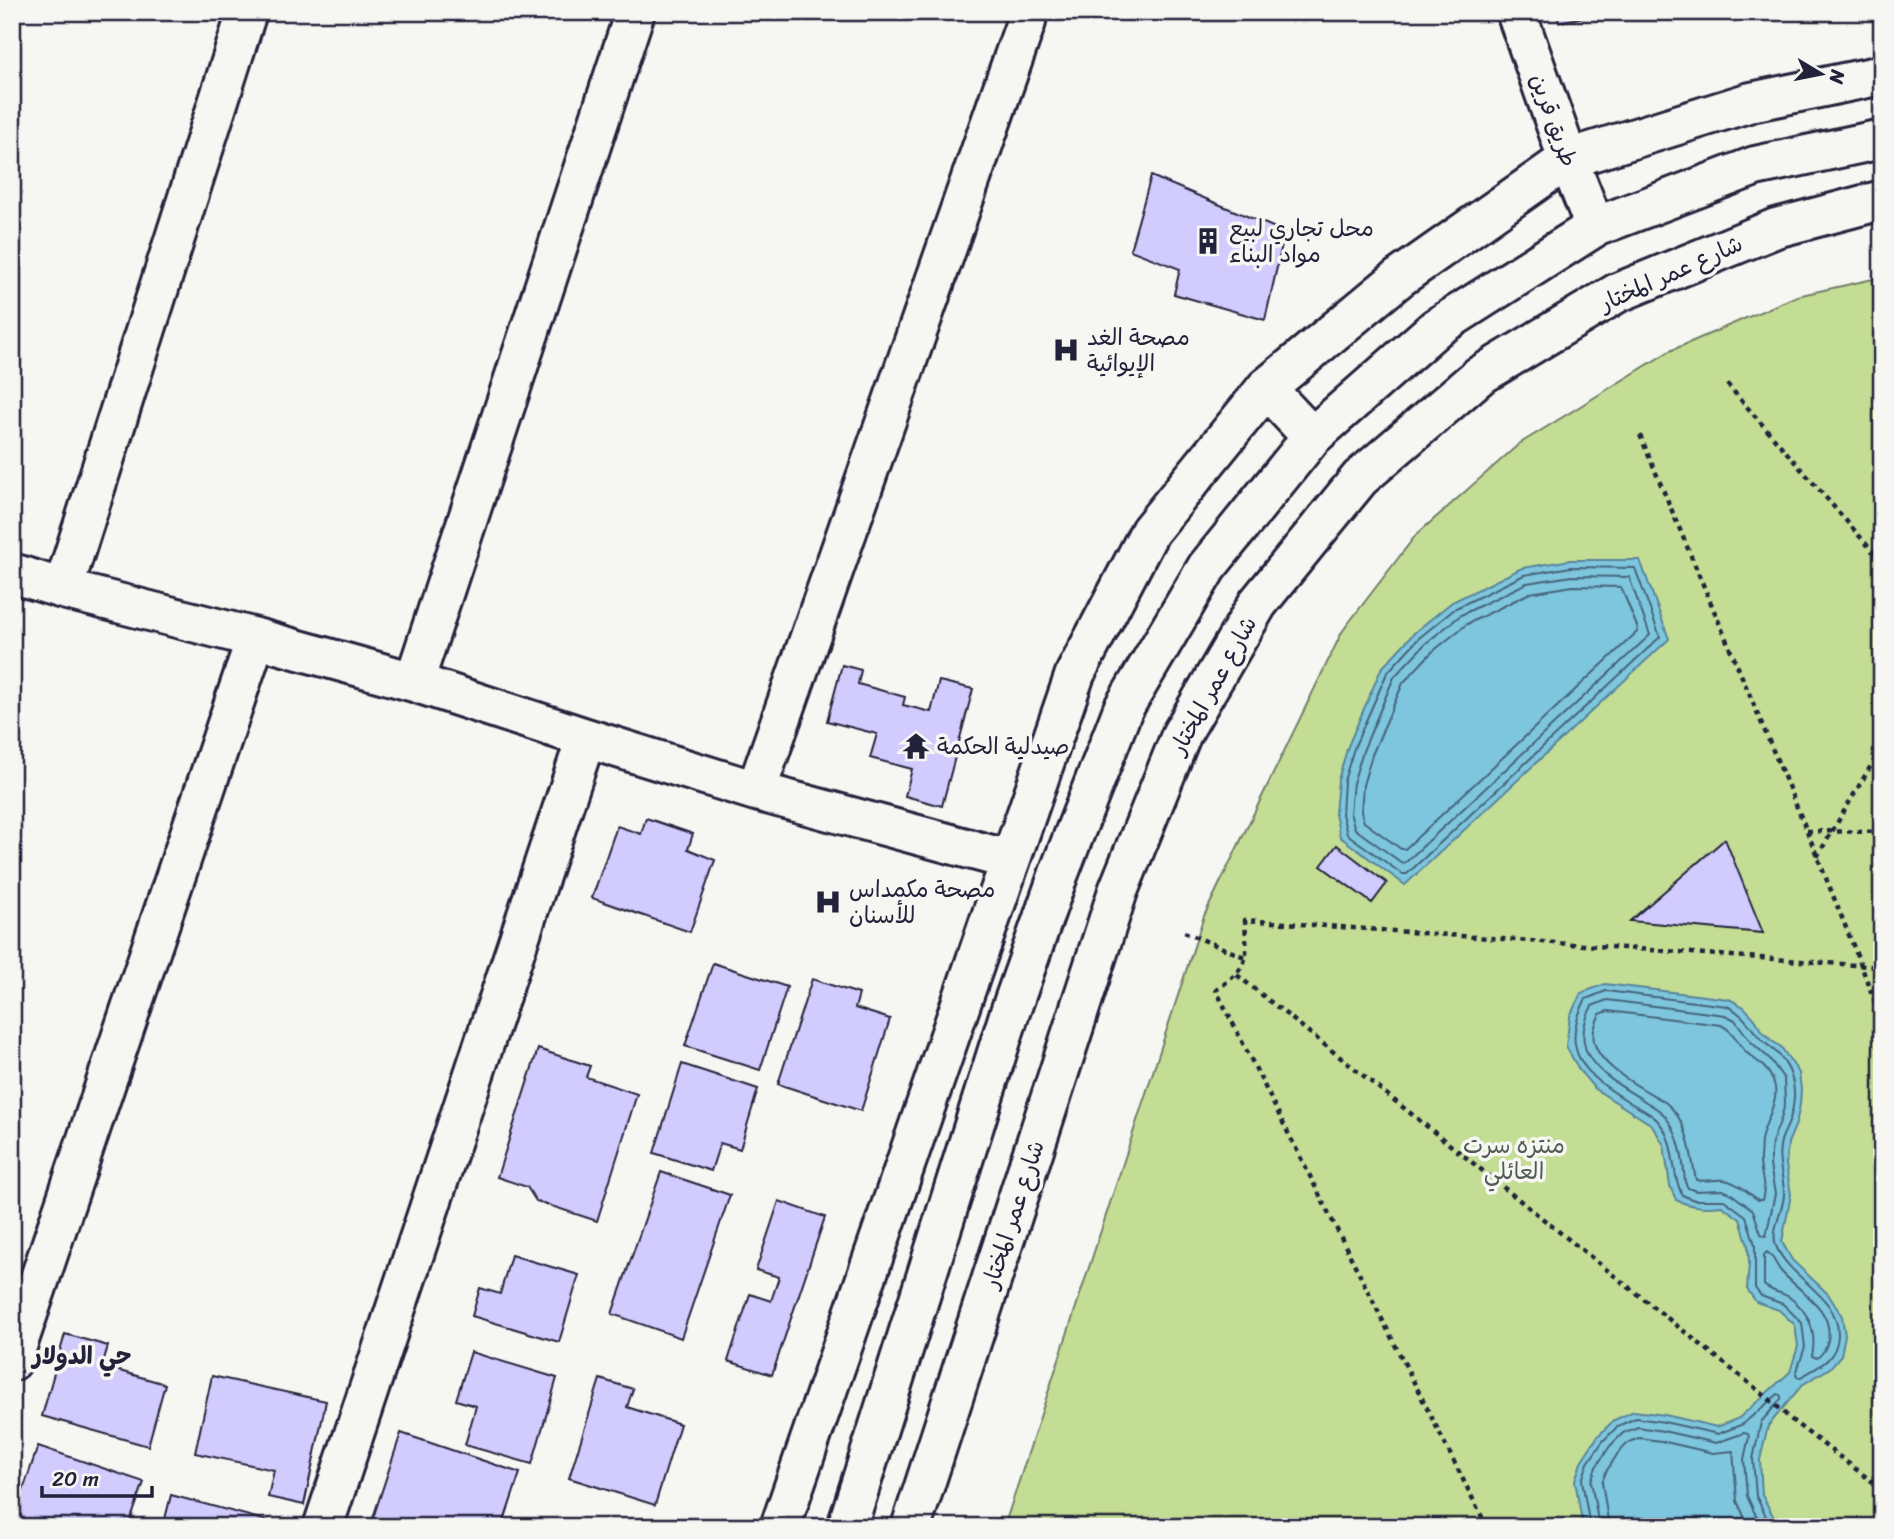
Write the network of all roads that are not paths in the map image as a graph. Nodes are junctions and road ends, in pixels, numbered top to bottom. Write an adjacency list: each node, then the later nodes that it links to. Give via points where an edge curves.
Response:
1 (247, 12): 13 (street)
2 (635, 12): 15 (street)
3 (1023, 12): 17 (street, via 1026,22)
4 (1516, 12): 7 (street, طريق قرين)
5 (1882, 75): 7 (street, via 1751,102)
6 (1882, 139): 9 (street, via 1755,166)
7 (1568, 159): 9 (street, طريق قرين); 10 (street, via 1399,278)
8 (1882, 200): 23 (street, شارع عمر المختار, via 1776,228 1618,293 1479,376 1360,478 1258,603 1182,733 1118,891)
9 (1595, 227): 11 (street, via 1436,328)
10 (1266, 388): 11 (street); 18 (street, via 1150,531 1075,674)
11 (1312, 437): 22 (street, via 1207,567 1123,709 1009,1016)
12 (12, 573): 13 (street)
13 (63, 589): 14 (street)
14 (256, 638): 15 (street); 19 (street)
15 (414, 682): 16 (street)
16 (586, 738): 17 (street); 20 (street)
17 (756, 791): 18 (street)
18 (1010, 860): 21 (street)
19 (12, 1361)
20 (323, 1527)
21 (780, 1527)
22 (847, 1527)
23 (911, 1527)

